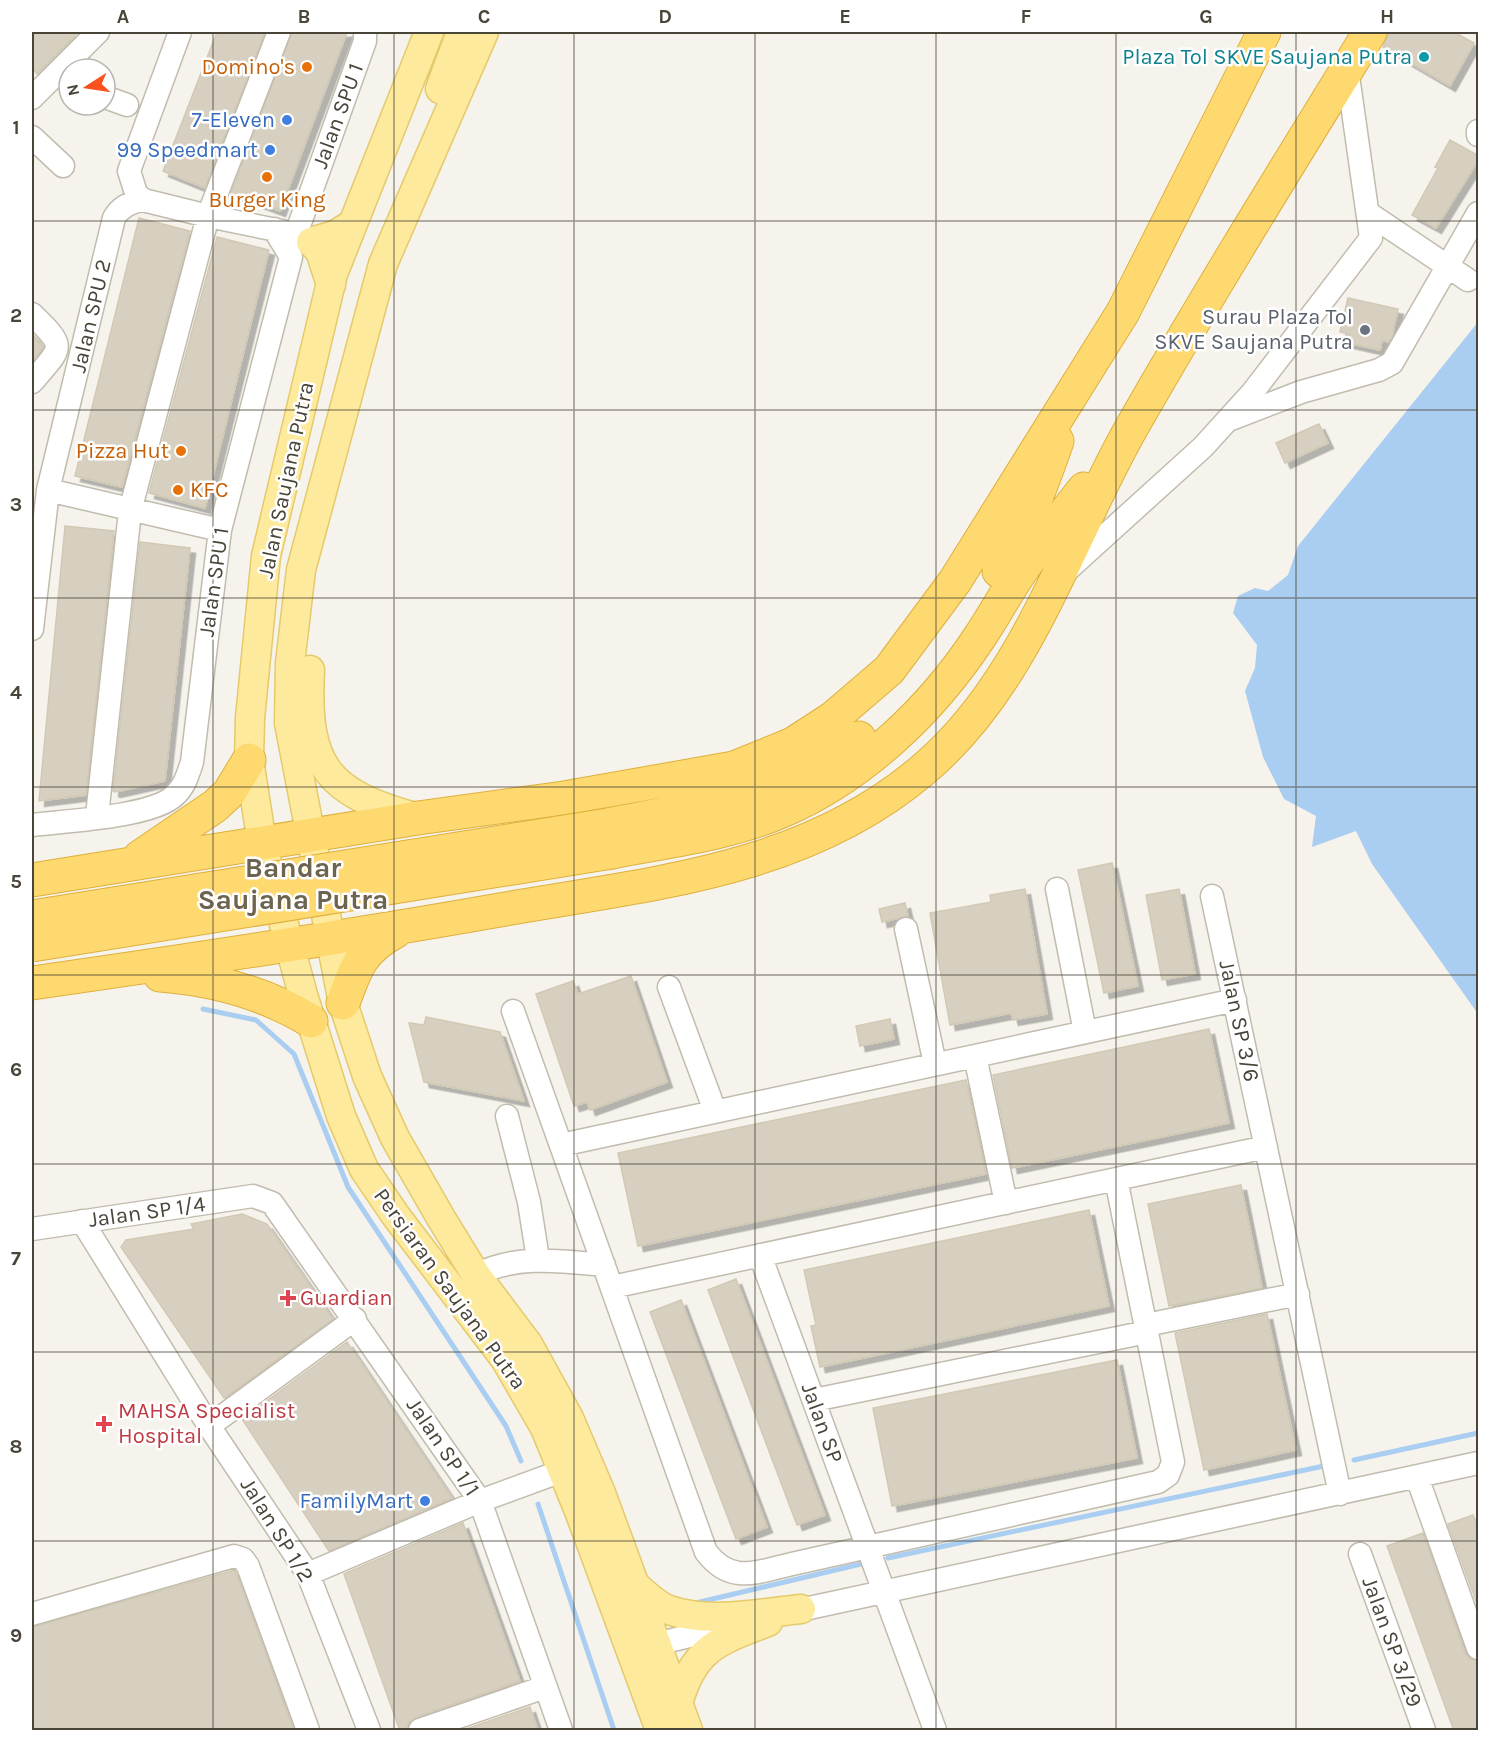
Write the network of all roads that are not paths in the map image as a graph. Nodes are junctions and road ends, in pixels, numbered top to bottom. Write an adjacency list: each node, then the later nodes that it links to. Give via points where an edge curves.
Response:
1 (98, 32): 11 (street)
2 (180, 32): 19 (street, via 129,171 136,193)
3 (279, 32): 22 (street)
4 (365, 32): 24 (street, Jalan SPU 1)
5 (409, 32): 23 (main road)
6 (429, 32): 23 (main road, Jalan Saujana Putra)
7 (460, 32): 25 (main road, via 387,221)
8 (484, 32): 25 (main road, Jalan Saujana Putra)
9 (1264, 32): 31 (highway, via 1123,312)
10 (1370, 32): 12 (highway)
11 (78, 57)
12 (1347, 69): 20 (street); 33 (highway)
13 (57, 79): 14 (street)
14 (32, 98)
15 (117, 101): 16 (street)
16 (128, 105)
17 (32, 137): 18 (street)
18 (63, 166)
19 (143, 200): 22 (street); 34 (street, Jalan SPU 2, via 133,201 114,218)
20 (1368, 213): 26 (street); 32 (street, via 1371,238)
21 (1479, 213): 26 (street)
22 (208, 216): 24 (street, via 274,229); 35 (street)
23 (354, 216): 24 (main road, via 335,235); 28 (main road, Jalan Saujana Putra)
24 (302, 243): 28 (main road, via 320,251); 37 (street, Jalan SPU 1)
25 (383, 264): 36 (main road, Jalan Saujana Putra)
26 (1447, 267): 27 (street); 32 (street, via 1392,363)
27 (1468, 280)
28 (330, 285): 40 (main road, Jalan Saujana Putra, via 266,556)
29 (32, 314): 30 (street, Jalan SPU 2, via 55,336 58,345 56,354)
30 (32, 382)
31 (1076, 388): 42 (highway, via 915,638 889,670 833,718 793,744 734,768 564,798); 45 (highway, via 1039,494 1013,549 963,627 916,690 870,731 822,763)
32 (1227, 420): 38 (street, via 1121,524)
33 (1131, 429): 38 (highway); 45 (highway, via 1027,562 978,640 923,709 879,750 833,784 783,810 715,831)
34 (48, 490): 35 (street); 39 (street, Jalan SPU 2)
35 (130, 511): 37 (street); 41 (street)
36 (312, 522): 42 (main road, via 319,550 308,704 316,746 323,765 338,785 372,804); 44 (main road, Jalan Saujana Putra, via 299,581 290,663 289,723)
37 (220, 530): 41 (street, Jalan SPU 1, via 192,762 184,783 175,796 161,805)
38 (1053, 582): 52 (highway, via 995,690 966,728 896,792 833,830 768,857 716,871)
39 (32, 629)
40 (249, 760): 46 (main road, Jalan Saujana Putra); 47 (highway, via 229,793 215,807)
41 (98, 816): 43 (street, Jalan SPU 1)
42 (418, 818): 44 (highway)
43 (32, 825)
44 (311, 836): 46 (highway); 54 (main road, Jalan Saujana Putra)
45 (610, 839): 51 (highway, bridge); 55 (highway, bridge)
46 (262, 843): 47 (highway); 56 (main road, Jalan Saujana Putra)
47 (129, 864): 48 (highway)
48 (32, 880)
49 (1056, 889): 64 (street)
50 (1212, 896): 60 (street, Jalan SP 3/6)
51 (32, 917)
52 (402, 927): 54 (highway); 61 (highway, via 362,956)
53 (906, 929): 66 (street)
54 (331, 938): 56 (highway); 61 (main road, Persiaran Saujana Putra)
55 (32, 945)
56 (289, 945): 57 (highway); 63 (main road, Persiaran Saujana Putra)
57 (114, 971): 58 (highway); 63 (highway, via 189,977 256,993)
58 (32, 983)
59 (669, 987): 67 (street)
60 (1235, 1000): 64 (street); 70 (street, Jalan SP 3/6)
61 (343, 1002): 79 (main road, Persiaran Saujana Putra, via 367,1076 395,1137)
62 (513, 1011): 69 (street)
63 (311, 1021): 87 (main road, Persiaran Saujana Putra, via 341,1116 364,1169 505,1359 545,1428)
64 (1085, 1032): 65 (street)
65 (975, 1056): 66 (street); 73 (street)
66 (935, 1064): 67 (street)
67 (715, 1112): 69 (street)
68 (507, 1116): 77 (street, via 529,1202)
69 (561, 1145): 78 (street)
70 (1266, 1147): 71 (street); 81 (street, Jalan SP 3/6)
71 (1116, 1179): 73 (street); 83 (street)
72 (263, 1198): 74 (street, Jalan SP 1/4, via 253,1196); 82 (street, Jalan SP 1/1, via 272,1203)
73 (1006, 1203): 76 (street)
74 (82, 1221): 75 (street, Jalan SP 1/4); 85 (street, Jalan SP 1/2)
75 (32, 1229)
76 (760, 1255): 80 (street); 84 (street, Jalan SP)
77 (538, 1259): 78 (street); 79 (street, via 489,1268)
78 (604, 1265): 80 (street)
79 (476, 1275): 87 (main road, Persiaran Saujana Putra, via 548,1376)
80 (612, 1287): 91 (street, via 706,1552 713,1560 722,1569 750,1573)
81 (1298, 1294): 83 (street); 89 (street, Jalan SP 3/6)
82 (356, 1319): 85 (street); 90 (street, Jalan SP 1/1)
83 (1147, 1329): 84 (street); 91 (street, via 1173,1462 1158,1482)
84 (814, 1400): 91 (street, Jalan SP)
85 (209, 1426): 93 (street, Jalan SP 1/2)
86 (1479, 1463): 88 (street)
87 (575, 1466): 90 (street); 94 (main road, Persiaran Saujana Putra); 106 (main road, Persiaran Saujana Putra)
88 (1417, 1477): 89 (street); 99 (street)
89 (1340, 1494): 95 (street)
90 (480, 1501): 93 (street); 100 (street, Jalan SP 1/1)
91 (868, 1547): 95 (street, Jalan SP)
92 (1360, 1554): 109 (street, Jalan SP 3/29)
93 (308, 1574): 103 (street, Jalan SP 1/2)
94 (634, 1585): 96 (main road, via 654,1601 682,1613 724,1616); 98 (main road, Persiaran Saujana Putra)
95 (884, 1591): 96 (street); 108 (street, Jalan SP)
96 (801, 1609): 98 (street); 101 (main road, via 713,1644 700,1654)
97 (32, 1614): 102 (street, via 234,1556 243,1559)
98 (656, 1644): 101 (main road, Persiaran Saujana Putra)
99 (1479, 1648)
100 (545, 1687): 104 (street); 105 (street, Jalan SP 1/1)
101 (678, 1704): 107 (main road, Persiaran Saujana Putra)
102 (308, 1731)
103 (369, 1731)
104 (420, 1731)
105 (561, 1731)
106 (660, 1731)
107 (688, 1731)
108 (935, 1731)
109 (1424, 1731)

